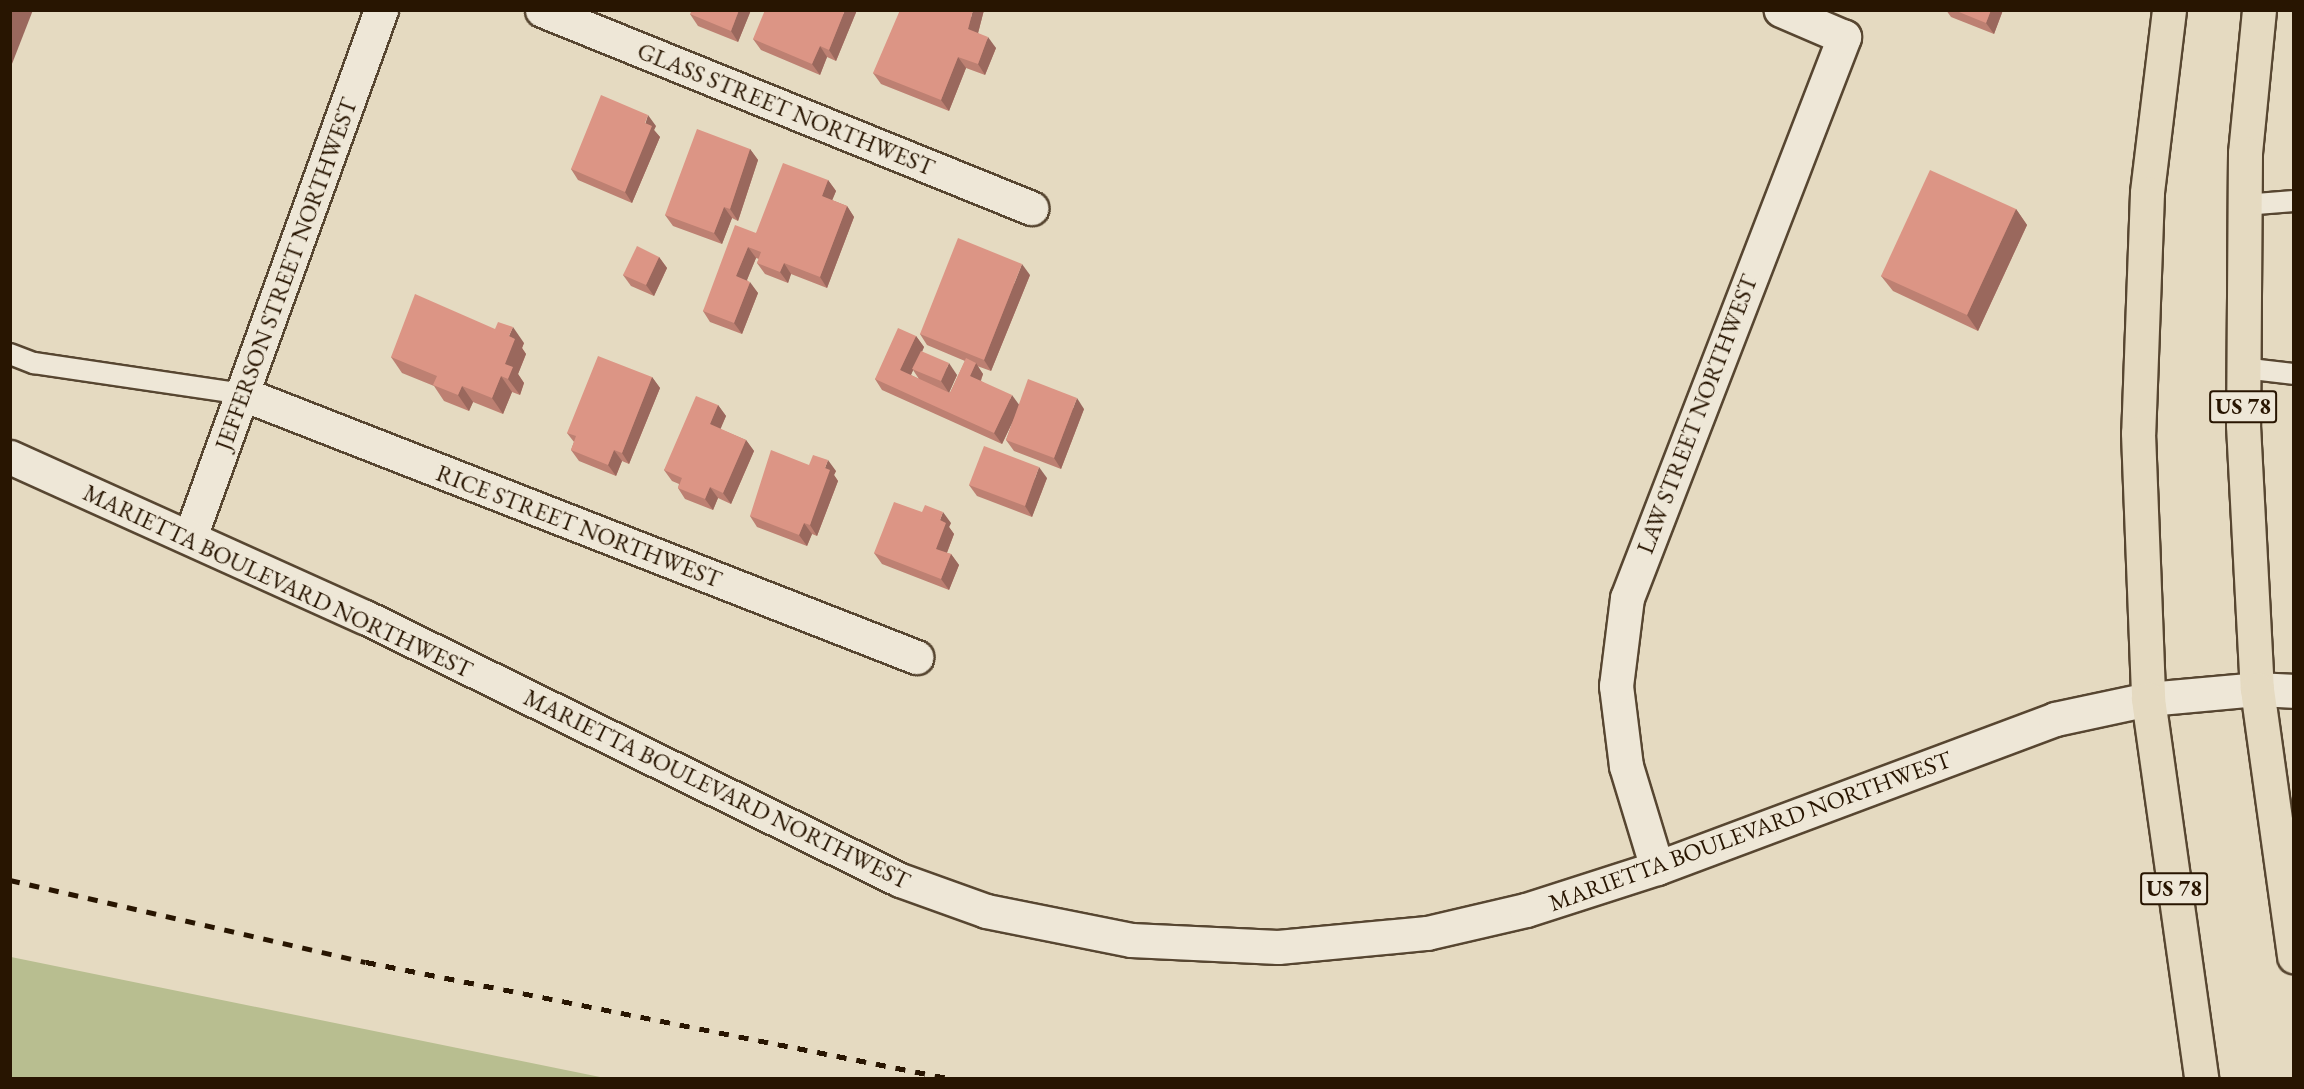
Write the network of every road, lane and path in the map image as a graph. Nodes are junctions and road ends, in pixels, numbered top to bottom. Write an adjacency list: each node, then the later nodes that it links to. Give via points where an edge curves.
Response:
1 (381, 10): 12 (street, JEFFERSON STREET NORTHWEST)
2 (542, 10): 8 (street, GLASS STREET NORTHWEST)
3 (1781, 10): 19 (street, LAW STREET NORTHWEST, via 1844,37 1627,598 1616,686 1626,766)
4 (2169, 10): 18 (main road, US 78, via 2147,193 2140,336)
5 (2259, 10): 7 (main road, US 78)
6 (2294, 201): 7 (lane)
7 (2244, 206): 10 (main road, US 78)
8 (1031, 208)
9 (10, 354): 12 (lane, via 34,363)
10 (2243, 368): 11 (lane); 16 (main road, US 78)
11 (2294, 374)
12 (243, 394): 14 (street, JEFFERSON STREET NORTHWEST); 15 (street, RICE STREET NORTHWEST)
13 (10, 457): 14 (street, MARIETTA BOULEVARD NORTHWEST)
14 (190, 537): 19 (street, MARIETTA BOULEVARD NORTHWEST, via 825,846 986,910 1063,929 1200,946 1360,943 1427,933 1526,910)
15 (916, 657)
16 (2257, 689): 17 (street, MARIETTA BOULEVARD NORTHWEST); 18 (street, MARIETTA BOULEVARD NORTHWEST); 20 (main road, US 78)
17 (2294, 691)
18 (2148, 699): 19 (street, MARIETTA BOULEVARD NORTHWEST, via 2055,719); 21 (main road, US 78)
19 (1657, 868)
20 (2294, 956)
21 (2201, 1078)

